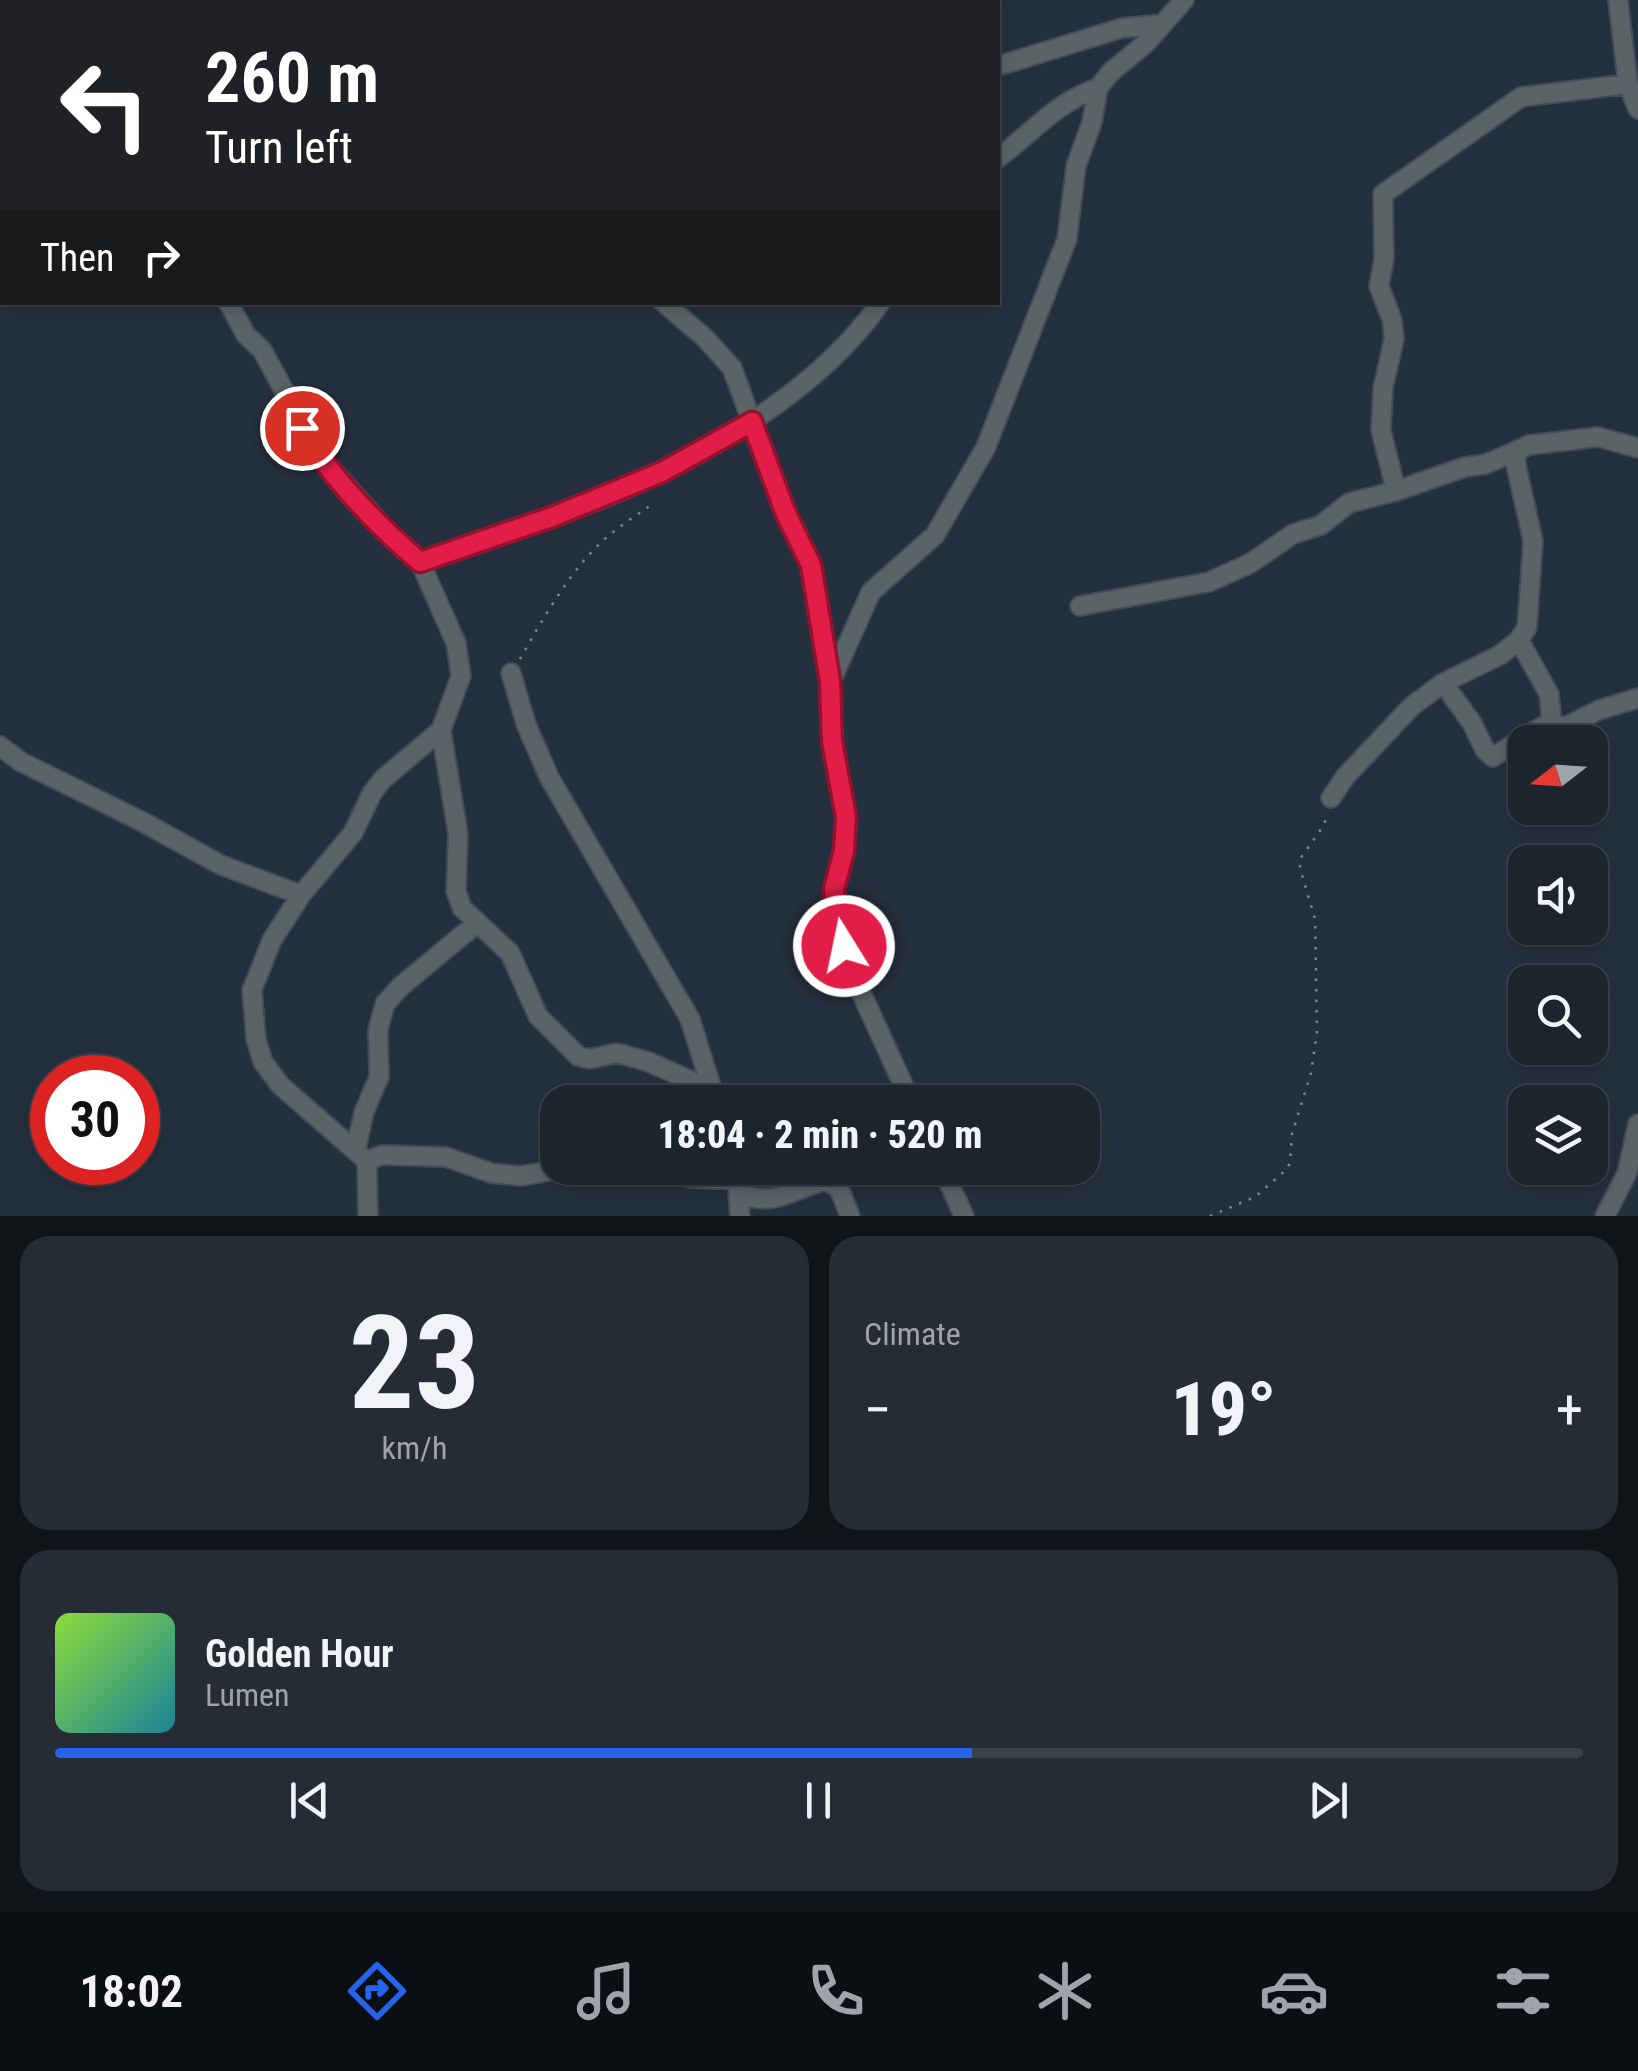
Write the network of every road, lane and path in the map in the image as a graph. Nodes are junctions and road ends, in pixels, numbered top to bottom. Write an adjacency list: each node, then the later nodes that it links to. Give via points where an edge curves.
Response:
1 (1184, 0): 3 (street)
2 (1618, 0): 5 (street)
3 (1163, 24): 4 (street, via 1122,28); 6 (street)
4 (1000, 65)
5 (1628, 84): 7 (street); 15 (street, via 1521,97 1383,194 1379,286 1394,340 1381,430)
6 (1098, 88): 8 (street, via 1050,112); 21 (street, via 1076,166 1067,239 986,447 935,535 872,592)
7 (1638, 109)
8 (1000, 156)
9 (230, 305): 17 (street, via 319,455)
10 (667, 305): 12 (street, via 732,368)
11 (879, 305): 12 (street, via 847,346)
12 (752, 422): 17 (street, via 662,472); 21 (street, via 811,565)
13 (1638, 448): 14 (street, via 1598,437)
14 (1516, 452): 15 (street); 19 (street, via 1533,541 1529,617)
15 (1396, 491): 18 (street, via 1350,503 1232,573 1160,594)
16 (651, 504): 20 (path, via 590,555)
17 (420, 562): 25 (street, via 456,643 461,676)
18 (1080, 606)
19 (1519, 640): 22 (street); 24 (street, via 1549,694)
20 (512, 673): 31 (street, via 549,777 690,1019)
21 (830, 681): 32 (street, via 832,741 846,817 834,889 837,923 850,970)
22 (1443, 684): 24 (street, via 1493,757); 27 (street, via 1412,706)
23 (1638, 698): 24 (street, via 1567,726)
24 (1552, 724)
25 (442, 730): 28 (street, via 383,779 352,833); 29 (street, via 458,834 456,891)
26 (0, 746): 28 (street, via 220,865)
27 (1331, 798): 45 (path, via 1324,825 1300,859 1316,919 1318,1032 1290,1163 1255,1196)
28 (301, 895): 34 (street, via 272,940 252,990 256,1038 280,1085)
29 (477, 923): 30 (street, via 510,953 538,1016 578,1056 617,1053); 34 (street, via 385,1004 379,1077 364,1112)
30 (692, 1085)
31 (710, 1085)
32 (902, 1085)
33 (1638, 1124): 46 (street, via 1627,1173)
34 (362, 1155): 35 (street, via 446,1157 491,1173); 41 (street)
35 (540, 1173)
36 (738, 1185): 42 (street)
37 (744, 1185): 38 (street, via 760,1200)
38 (815, 1185)
39 (833, 1185): 43 (street)
40 (950, 1185): 44 (street)
41 (368, 1216)
42 (740, 1216)
43 (850, 1216)
44 (964, 1216)
45 (1210, 1216)
46 (1605, 1216)

